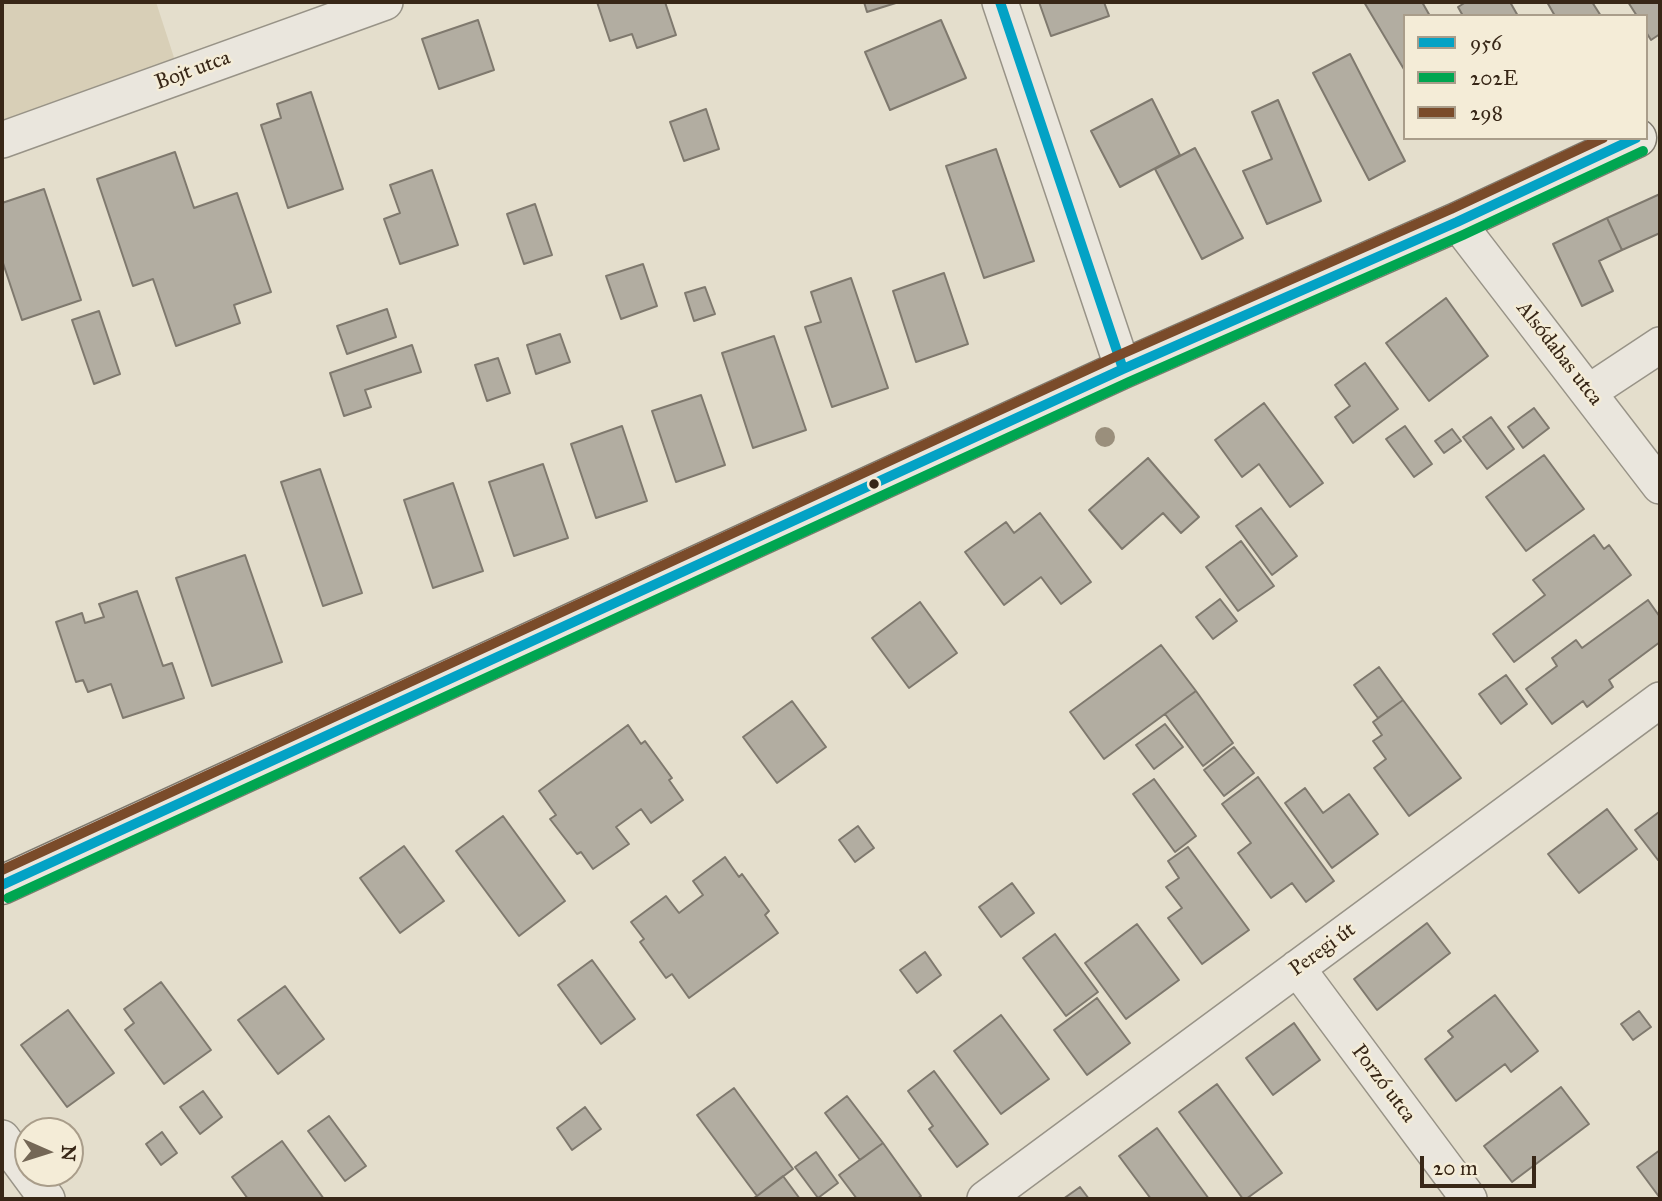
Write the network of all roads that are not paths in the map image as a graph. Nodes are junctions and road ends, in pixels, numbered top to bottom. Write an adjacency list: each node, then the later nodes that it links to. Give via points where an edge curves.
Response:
1 (385, 2): 3 (street, Bojt utca)
2 (1000, 2): 7 (street)
3 (2, 140)
4 (1633, 140): 5 (main road)
5 (1457, 222): 7 (main road); 8 (street, Alsódabas utca)
6 (1660, 345): 8 (street)
7 (1123, 369): 11 (main road)
8 (1589, 392): 9 (street, Alsódabas utca)
9 (1660, 486)
10 (1660, 700): 12 (street, Peregi út)
11 (2, 885)
12 (1297, 968): 15 (street, Peregi út); 16 (street, Porzó utca)
13 (2, 1138): 14 (street)
14 (47, 1199)
15 (985, 1199)
16 (1469, 1199)

